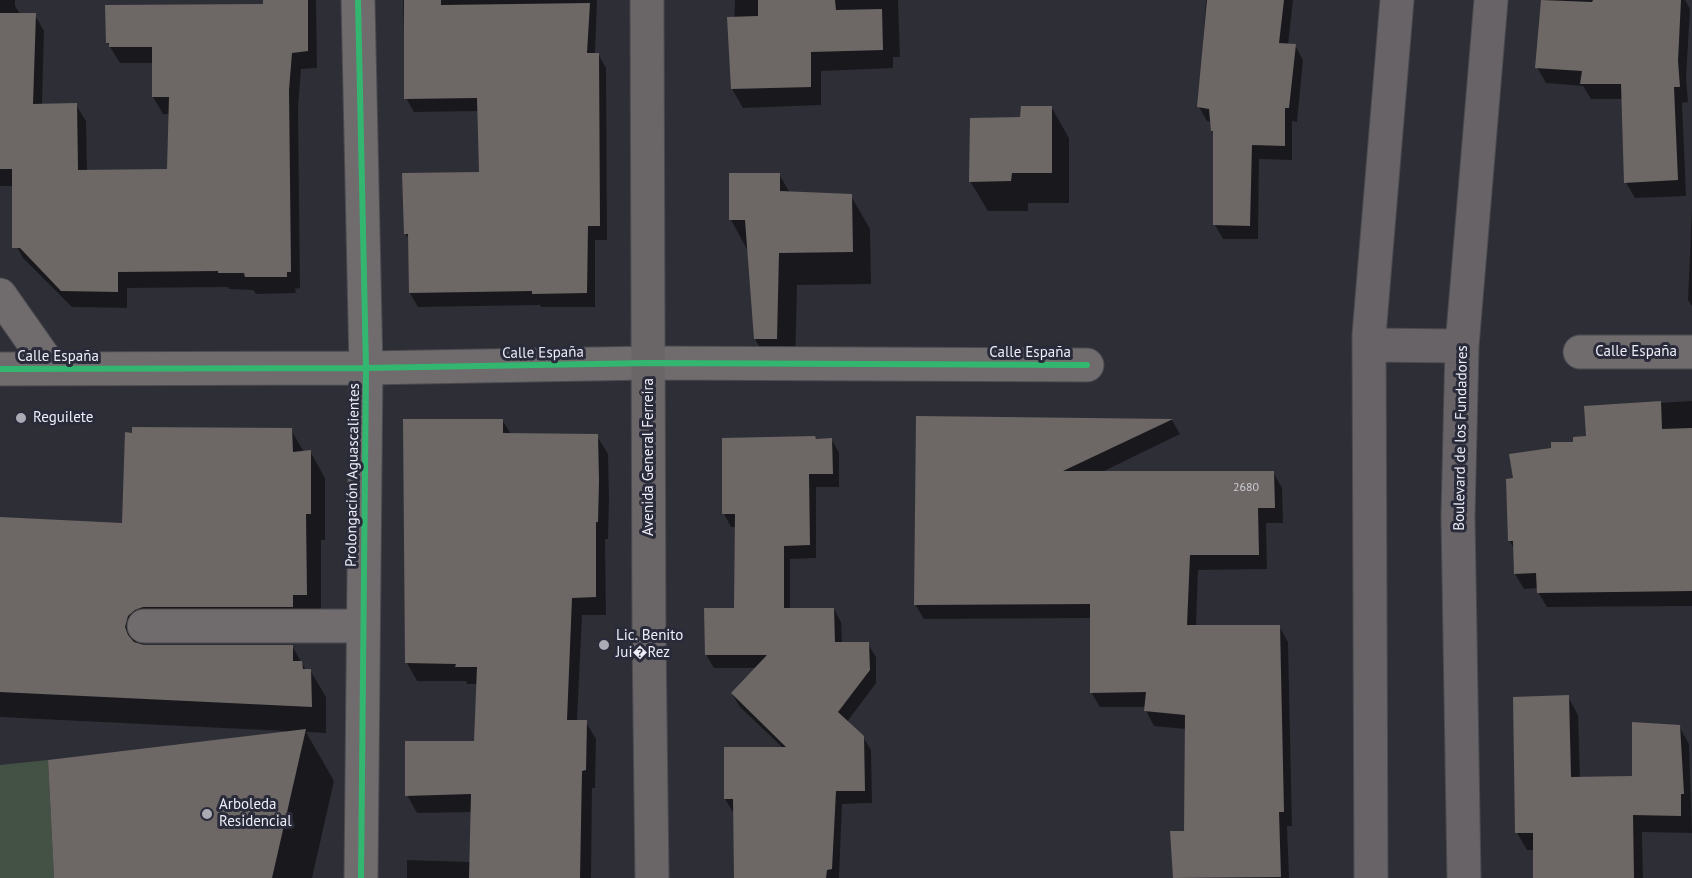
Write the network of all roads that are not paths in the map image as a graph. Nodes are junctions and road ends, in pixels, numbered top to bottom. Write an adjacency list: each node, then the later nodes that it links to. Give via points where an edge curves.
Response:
1 (358, 0): 12 (street, Prolongación Aguascalientes)
2 (648, 0): 10 (street, Avenida General Ferreira)
3 (1397, 0): 6 (main road)
4 (1491, 0): 7 (main road, Boulevard de los Fundadores)
5 (0, 295): 14 (street)
6 (1369, 345): 7 (main road); 19 (main road)
7 (1462, 346): 20 (main road, Boulevard de los Fundadores, via 1458,516)
8 (1580, 352): 9 (street, Calle España)
9 (1692, 352)
10 (649, 363): 11 (street, Calle España); 12 (street, Calle España); 18 (street, Avenida General Ferreira)
11 (1087, 365)
12 (366, 368): 14 (street, Calle España); 16 (street, Prolongación Aguascalientes)
13 (0, 369): 14 (street, Calle España)
14 (52, 369)
15 (144, 626): 16 (street)
16 (363, 626): 17 (street, Prolongación Aguascalientes)
17 (361, 878)
18 (652, 878)
19 (1371, 878)
20 (1464, 878)

